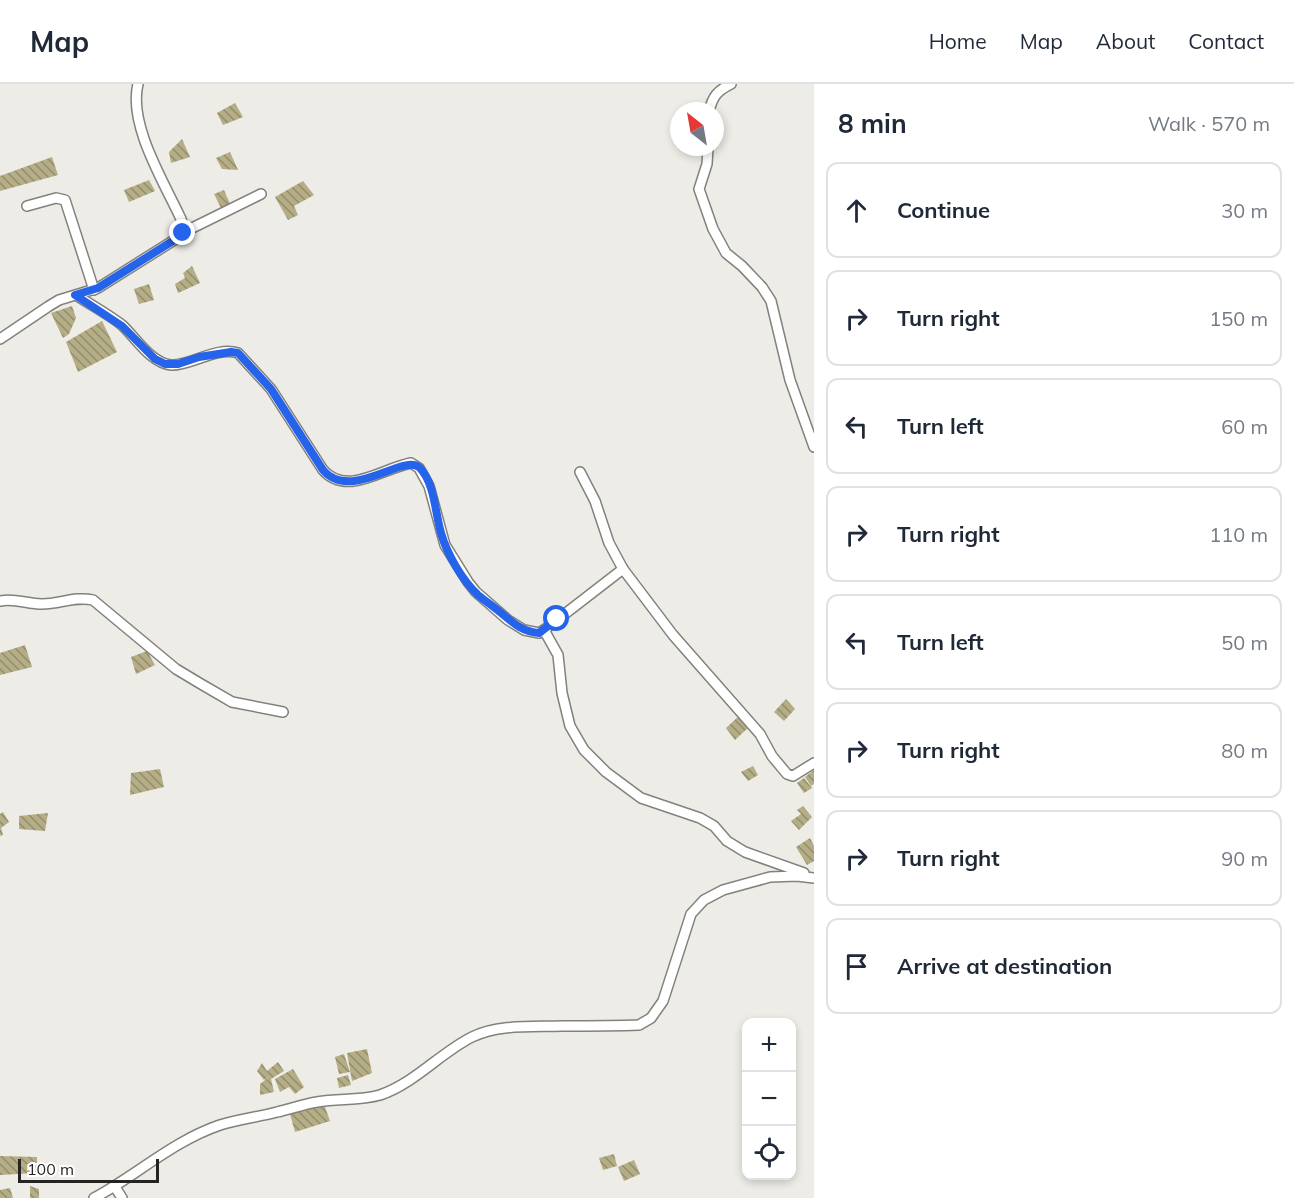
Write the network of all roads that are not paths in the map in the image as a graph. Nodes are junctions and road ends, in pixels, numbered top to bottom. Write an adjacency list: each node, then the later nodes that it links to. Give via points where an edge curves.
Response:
1 (138, 84): 7 (street, via 143,138 181,219)
2 (731, 84): 3 (street, via 719,90)
3 (711, 102)
4 (707, 156): 11 (street, via 699,189 713,229 726,253 762,287 771,301 790,380)
5 (261, 194): 7 (street)
6 (27, 206): 8 (street, via 56,198 65,200)
7 (183, 233): 8 (street)
8 (93, 290): 9 (street)
9 (75, 295): 10 (street, via 49,306); 15 (street, via 122,326 165,364 238,353 271,389 323,470 333,479 344,482 380,475 411,463 419,468 429,486 445,545 476,592 524,630)
10 (0, 339)
11 (814, 447)
12 (580, 472): 13 (street)
13 (623, 569): 15 (street); 17 (street, via 673,635 760,734 787,774 793,776)
14 (0, 601): 16 (street, via 39,604 93,600 176,669 201,684 232,702)
15 (544, 630): 18 (street, via 558,655 570,726 584,750 606,772 641,798 714,826 727,841 745,852)
16 (283, 712)
17 (814, 763)
18 (814, 878): 19 (street, via 770,877 723,890 704,900 691,914 663,1000 651,1018 639,1025 522,1027 475,1035 383,1094 316,1102 203,1131 158,1156)
19 (115, 1187): 20 (street); 21 (street)
20 (94, 1198)
21 (122, 1198)

